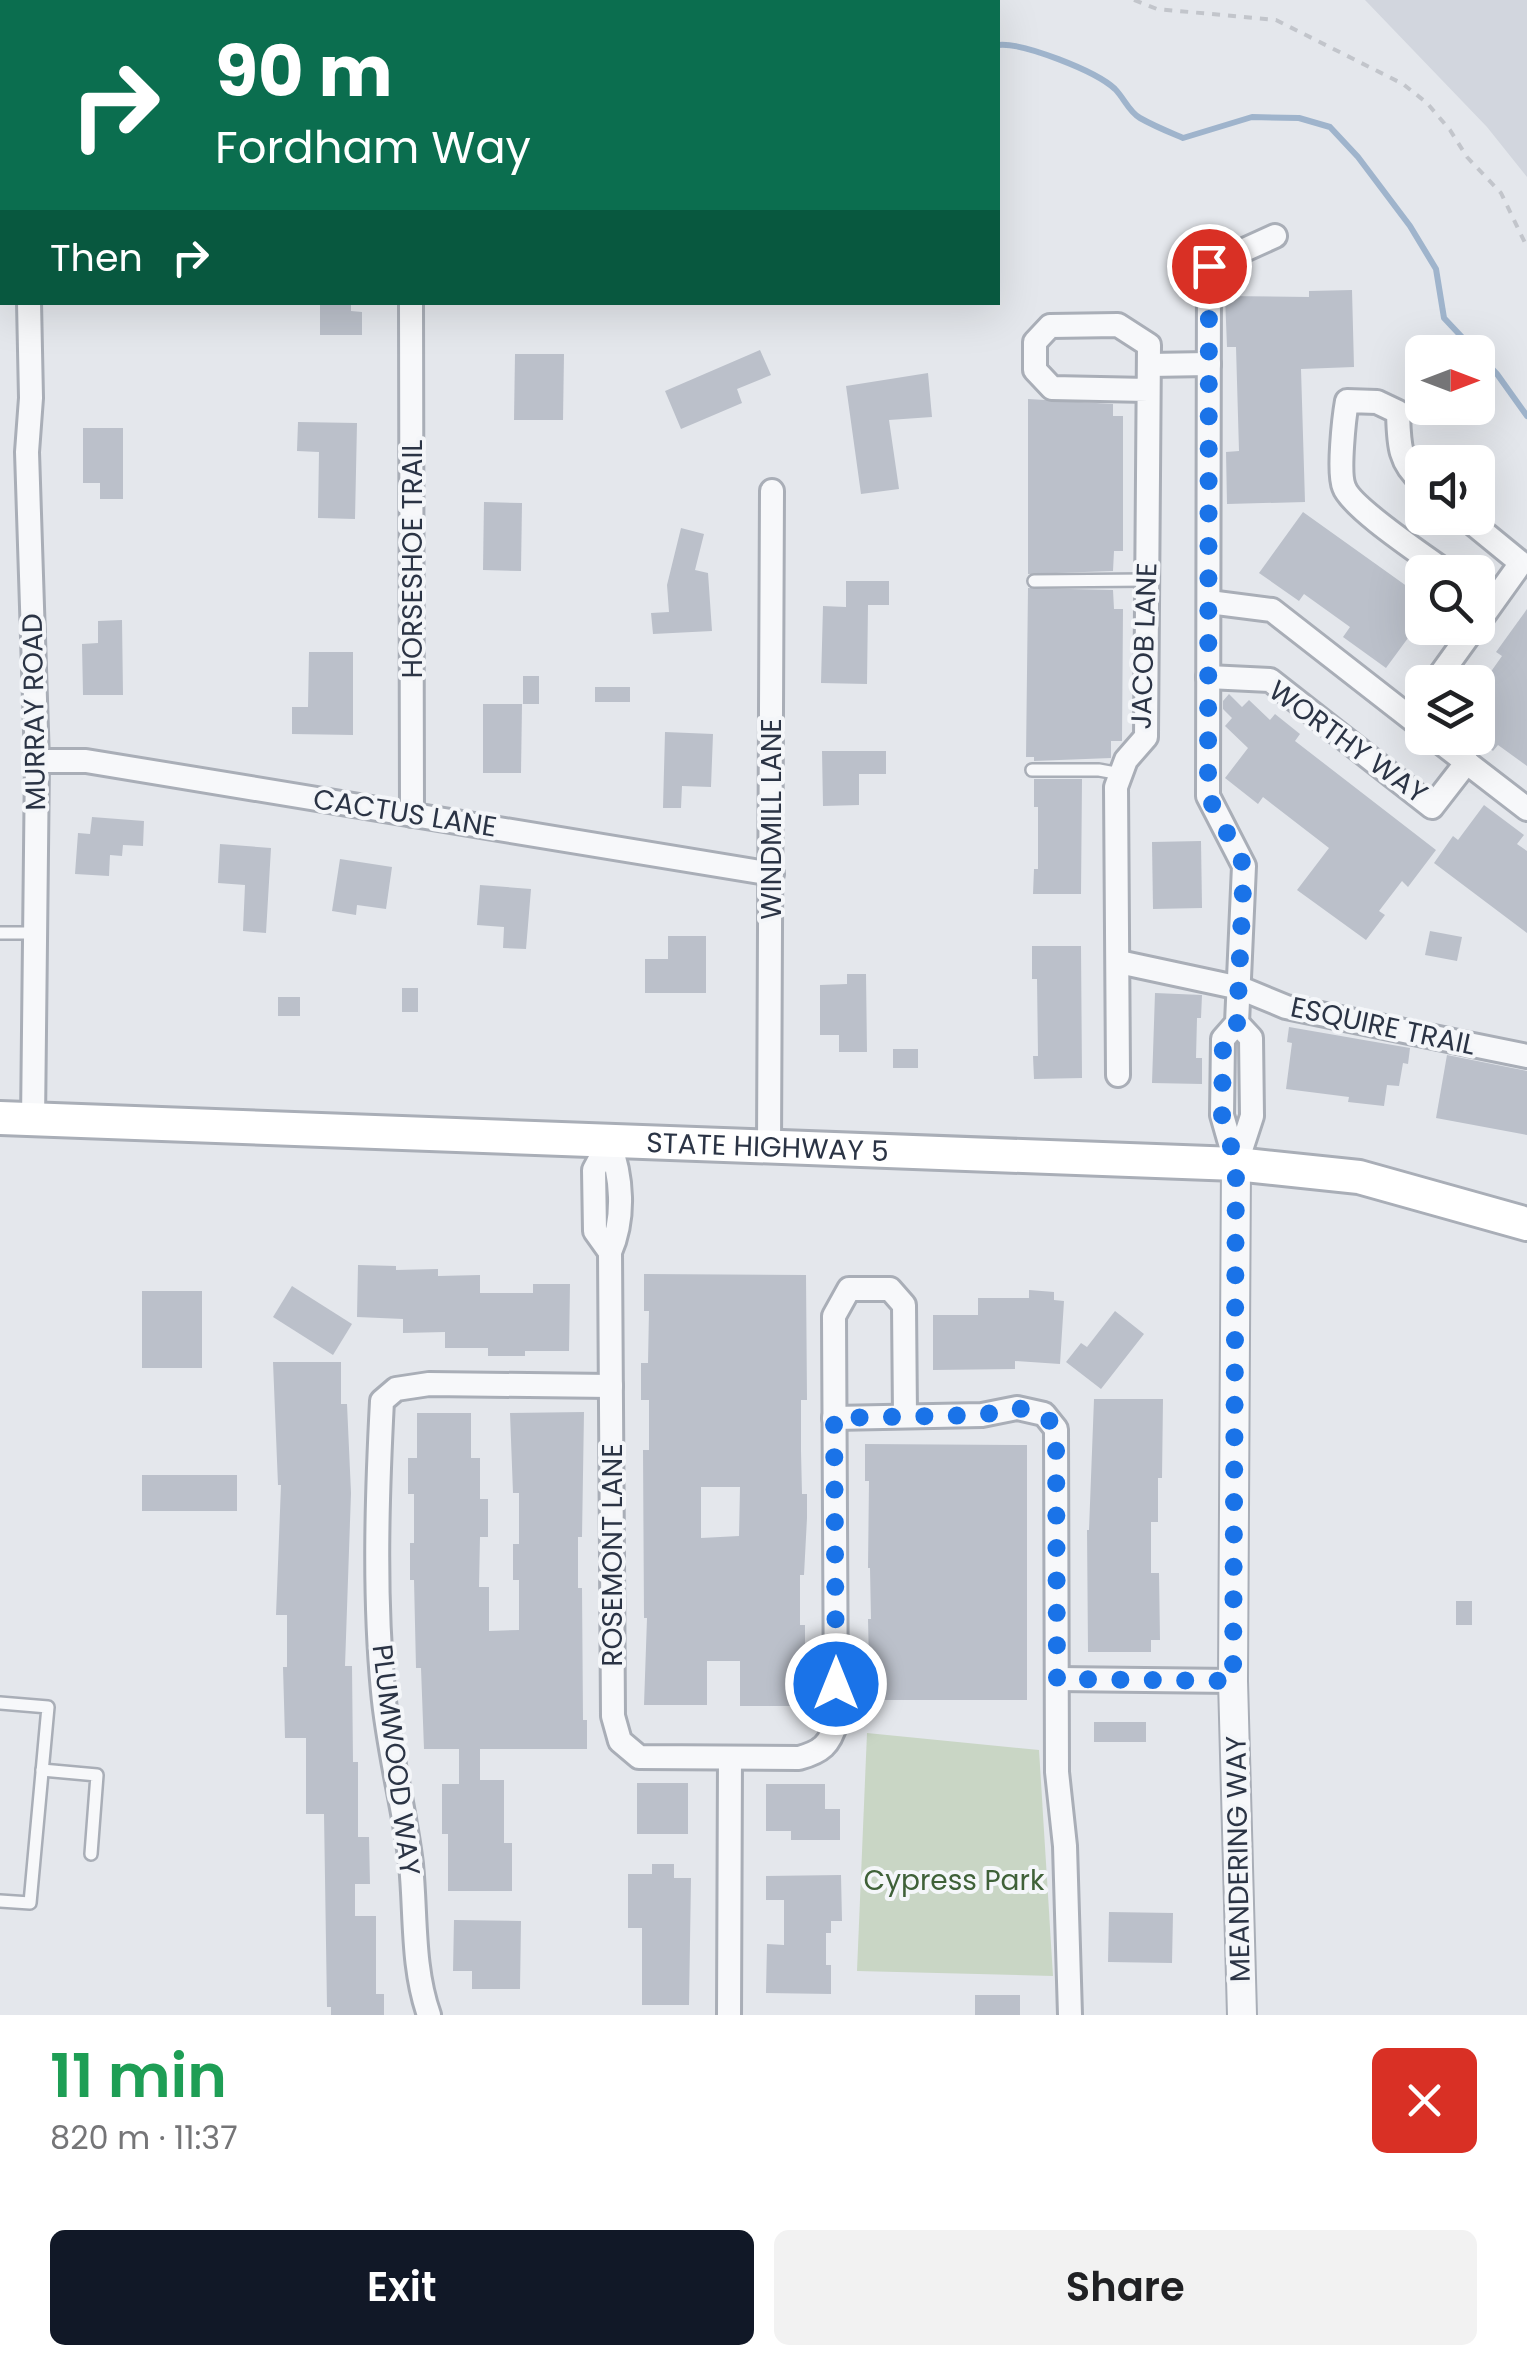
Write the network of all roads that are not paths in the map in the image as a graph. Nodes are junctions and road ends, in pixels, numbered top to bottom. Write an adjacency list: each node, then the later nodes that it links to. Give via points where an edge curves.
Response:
1 (1275, 236): 4 (street, via 1209,266)
2 (29, 305): 18 (street, MURRAY ROAD)
3 (411, 305): 23 (street, HORSESHOE TRAIL)
4 (1209, 364): 5 (street); 14 (street)
5 (1148, 365): 6 (street, JACOB LANE); 6 (street, via 1148,346 1118,324 1050,326 1035,342 1034,370 1052,388)
6 (1148, 390): 11 (street, JACOB LANE)
7 (1405, 466): 10 (street, via 1398,412 1377,402 1347,401 1343,487 1355,504)
8 (772, 491): 24 (street, WINDMILL LANE)
9 (1487, 535): 13 (street, via 1521,563)
10 (1423, 555)
11 (1147, 580): 12 (lane); 21 (street, JACOB LANE, via 1146,736)
12 (1034, 581)
13 (1495, 595)
14 (1208, 602): 15 (street); 16 (street, WORTHY WAY, via 1272,610)
15 (1208, 677): 19 (street, WORTHY WAY, via 1270,680 1432,807); 28 (street, via 1208,796 1244,866)
16 (1405, 706)
17 (1458, 755): 19 (street, WORTHY WAY)
18 (38, 761): 23 (street, CACTUS LANE, via 86,760); 26 (street, MURRAY ROAD)
19 (1467, 762): 22 (street, WORTHY WAY)
20 (1032, 770): 21 (lane)
21 (1121, 774): 27 (street, JACOB LANE)
22 (1527, 809)
23 (412, 814): 24 (street, CACTUS LANE)
24 (772, 874): 33 (street, WINDMILL LANE)
25 (0, 933): 26 (lane)
26 (35, 934): 31 (street, MURRAY ROAD)
27 (1119, 962): 28 (street, ESQUIRE TRAIL); 30 (street, JACOB LANE)
28 (1240, 988): 29 (street, ESQUIRE TRAIL, via 1286,1007); 34 (street, via 1237,1023 1251,1038 1252,1116)
29 (1527, 1056)
30 (1118, 1075)
31 (16, 1120): 32 (main road, STATE HIGHWAY 5)
32 (609, 1142): 33 (main road, STATE HIGHWAY 5); 36 (street, ROSEMONT LANE, via 619,1168 618,1234 610,1252)
33 (769, 1147): 34 (main road, STATE HIGHWAY 5)
34 (1236, 1164): 35 (main road, STATE HIGHWAY 5, via 1359,1177); 40 (street, MEANDERING WAY)
35 (1527, 1224)
36 (611, 1386): 42 (street, ROSEMONT LANE, via 613,1716 620,1741 639,1758); 46 (street, PLUMWOOD WAY, via 429,1384 396,1389 382,1402 383,1696 410,1864 420,1989)
37 (905, 1416): 38 (street); 38 (street, via 904,1306 890,1290 872,1287 849,1289 834,1316); 39 (street, via 1017,1408 1044,1414 1056,1429)
38 (834, 1418): 42 (street, ROSEMONT LANE, via 832,1740 798,1758)
39 (1057, 1679): 40 (street); 48 (street)
40 (1233, 1681): 49 (street, MEANDERING WAY)
41 (0, 1702): 43 (lane, via 48,1707)
42 (730, 1758): 47 (street)
43 (42, 1770): 44 (lane, via 98,1774); 45 (lane, via 30,1903)
44 (92, 1854)
45 (0, 1901)
46 (429, 2015)
47 (729, 2015)
48 (1070, 2015)
49 (1242, 2015)

